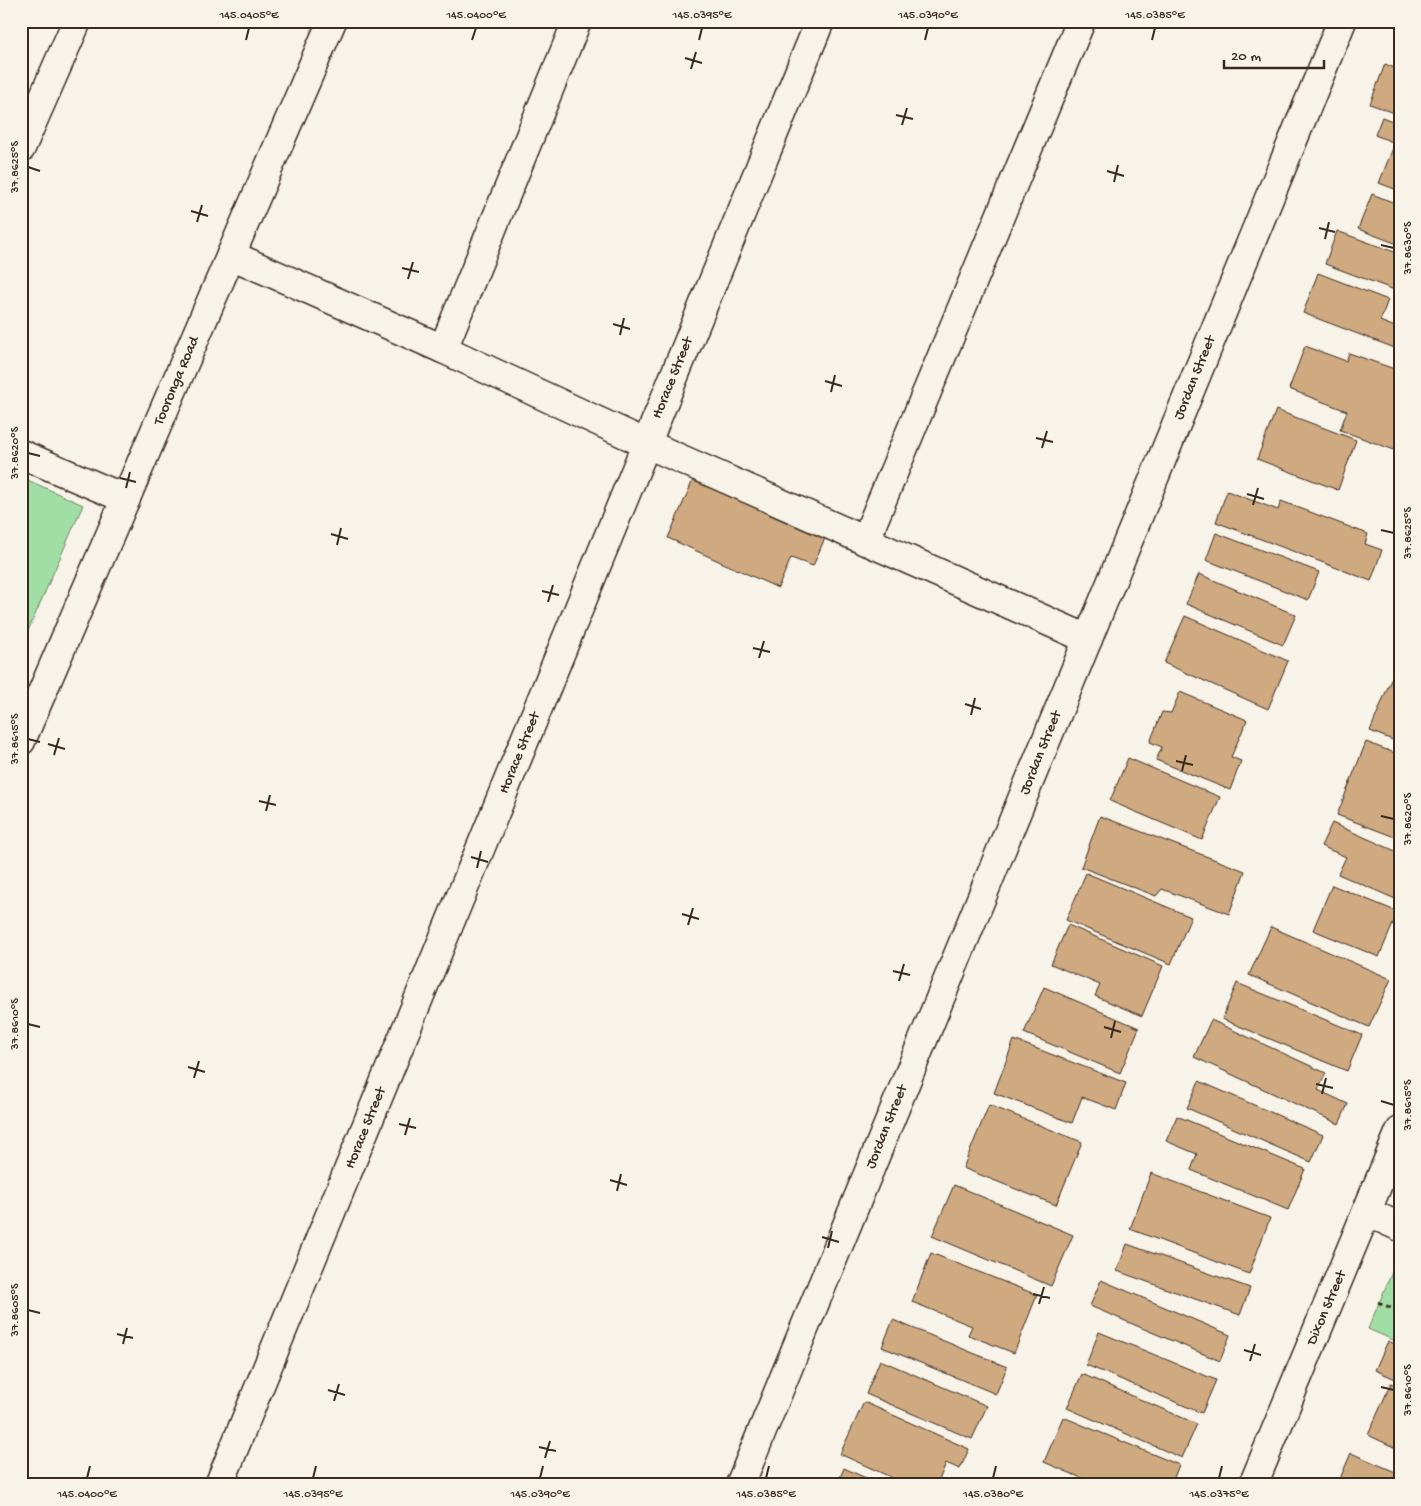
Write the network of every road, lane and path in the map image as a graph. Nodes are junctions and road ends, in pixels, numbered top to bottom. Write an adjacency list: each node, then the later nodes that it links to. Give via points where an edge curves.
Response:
1 (77, 21): 7 (street)
2 (332, 21): 8 (street, Tooronga Road)
3 (577, 21): 9 (street)
4 (820, 21): 10 (street, Horace Street)
5 (1082, 21): 13 (street)
6 (1342, 21): 14 (street, Jordan Street)
7 (21, 148)
8 (231, 255): 9 (street); 12 (street, Tooronga Road)
9 (443, 349): 10 (street)
10 (647, 444): 13 (street); 21 (street, Horace Street)
11 (21, 454): 12 (street)
12 (126, 499): 15 (street, Tooronga Road)
13 (865, 541): 14 (street)
14 (1088, 640): 22 (street, Jordan Street)
15 (21, 740)
16 (1400, 1131): 17 (street, Dixon Street)
17 (1367, 1212): 18 (street); 23 (street, Dixon Street)
18 (1400, 1227)
19 (1378, 1302): 20 (path)
20 (1400, 1312)
21 (219, 1485)
22 (740, 1485)
23 (1253, 1485)

